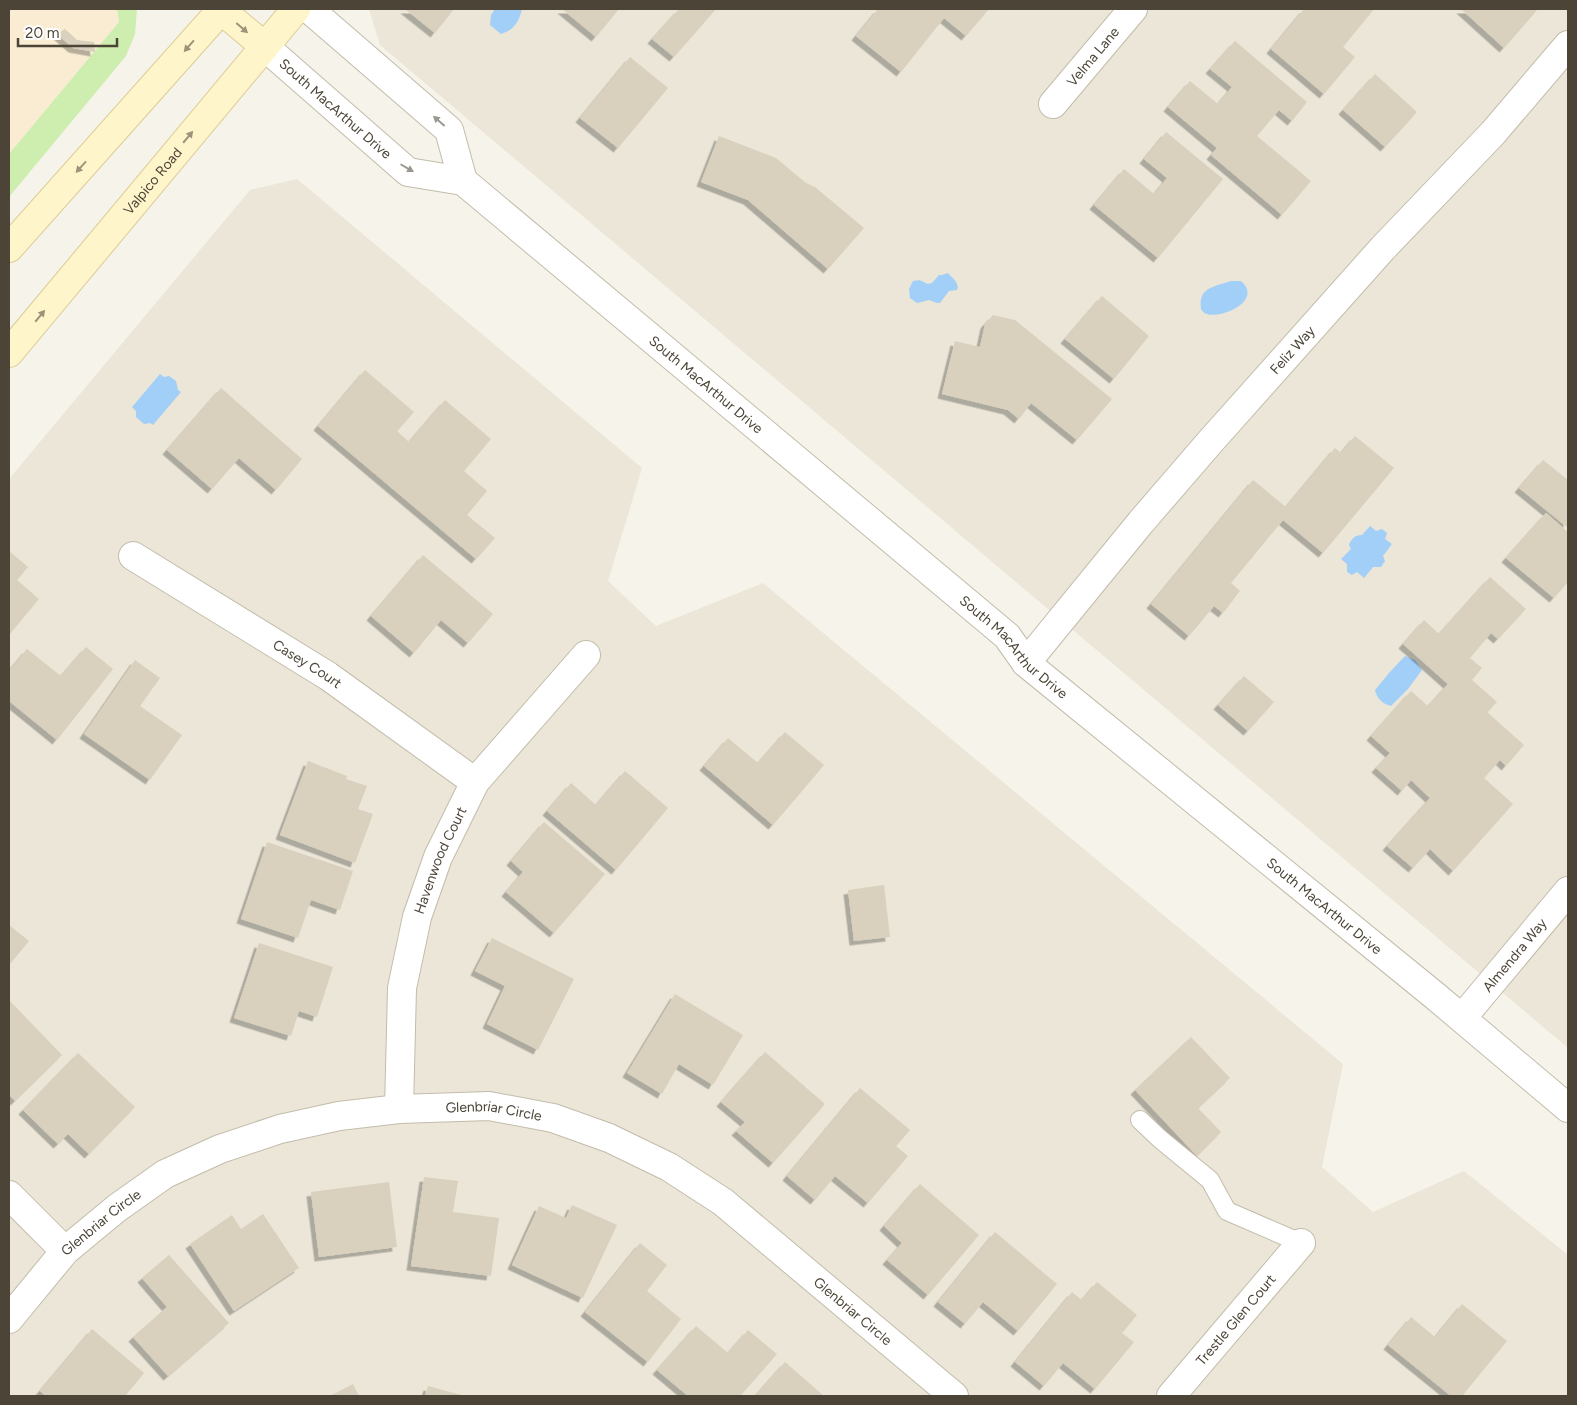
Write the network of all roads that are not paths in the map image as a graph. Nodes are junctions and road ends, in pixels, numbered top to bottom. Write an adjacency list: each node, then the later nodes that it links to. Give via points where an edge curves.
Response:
1 (221, 9): 6 (main road, South MacArthur Drive, one-way to 6); 9 (main road, one-way to 9)
2 (296, 9): 6 (main road, Valpico Road)
3 (309, 9): 8 (street, one-way to 3, via 449,130)
4 (1133, 9): 7 (street, Velma Lane)
5 (1568, 45): 13 (street, Feliz Way, via 1493,133 1383,248 1210,442)
6 (264, 46): 8 (street, South MacArthur Drive, one-way to 8, via 408,172); 10 (main road, Valpico Road, one-way to 6)
7 (1053, 104)
8 (463, 181): 13 (street, South MacArthur Drive, via 1007,636)
9 (9, 248)
10 (9, 353)
11 (132, 556): 14 (street, Casey Court, via 328,676)
12 (586, 655): 14 (street, Havenwood Court)
13 (1026, 663): 16 (street, South MacArthur Drive)
14 (475, 782): 18 (street, Havenwood Court, via 438,857 417,917 402,988)
15 (1568, 890): 16 (street, Almendra Way)
16 (1462, 1018): 17 (street, South MacArthur Drive)
17 (1568, 1108)
18 (399, 1109): 22 (street, Glenbriar Circle, via 339,1116 280,1129 220,1149 165,1174); 24 (street, Glenbriar Circle, via 489,1106 553,1118 609,1138 669,1168 723,1202)
19 (1140, 1120): 21 (lane, via 1210,1180 1227,1211)
20 (9, 1194): 22 (street)
21 (1301, 1243): 25 (street, Trestle Glen Court)
22 (65, 1251): 23 (street, Glenbriar Circle)
23 (9, 1319)
24 (954, 1396)
25 (1171, 1396)

